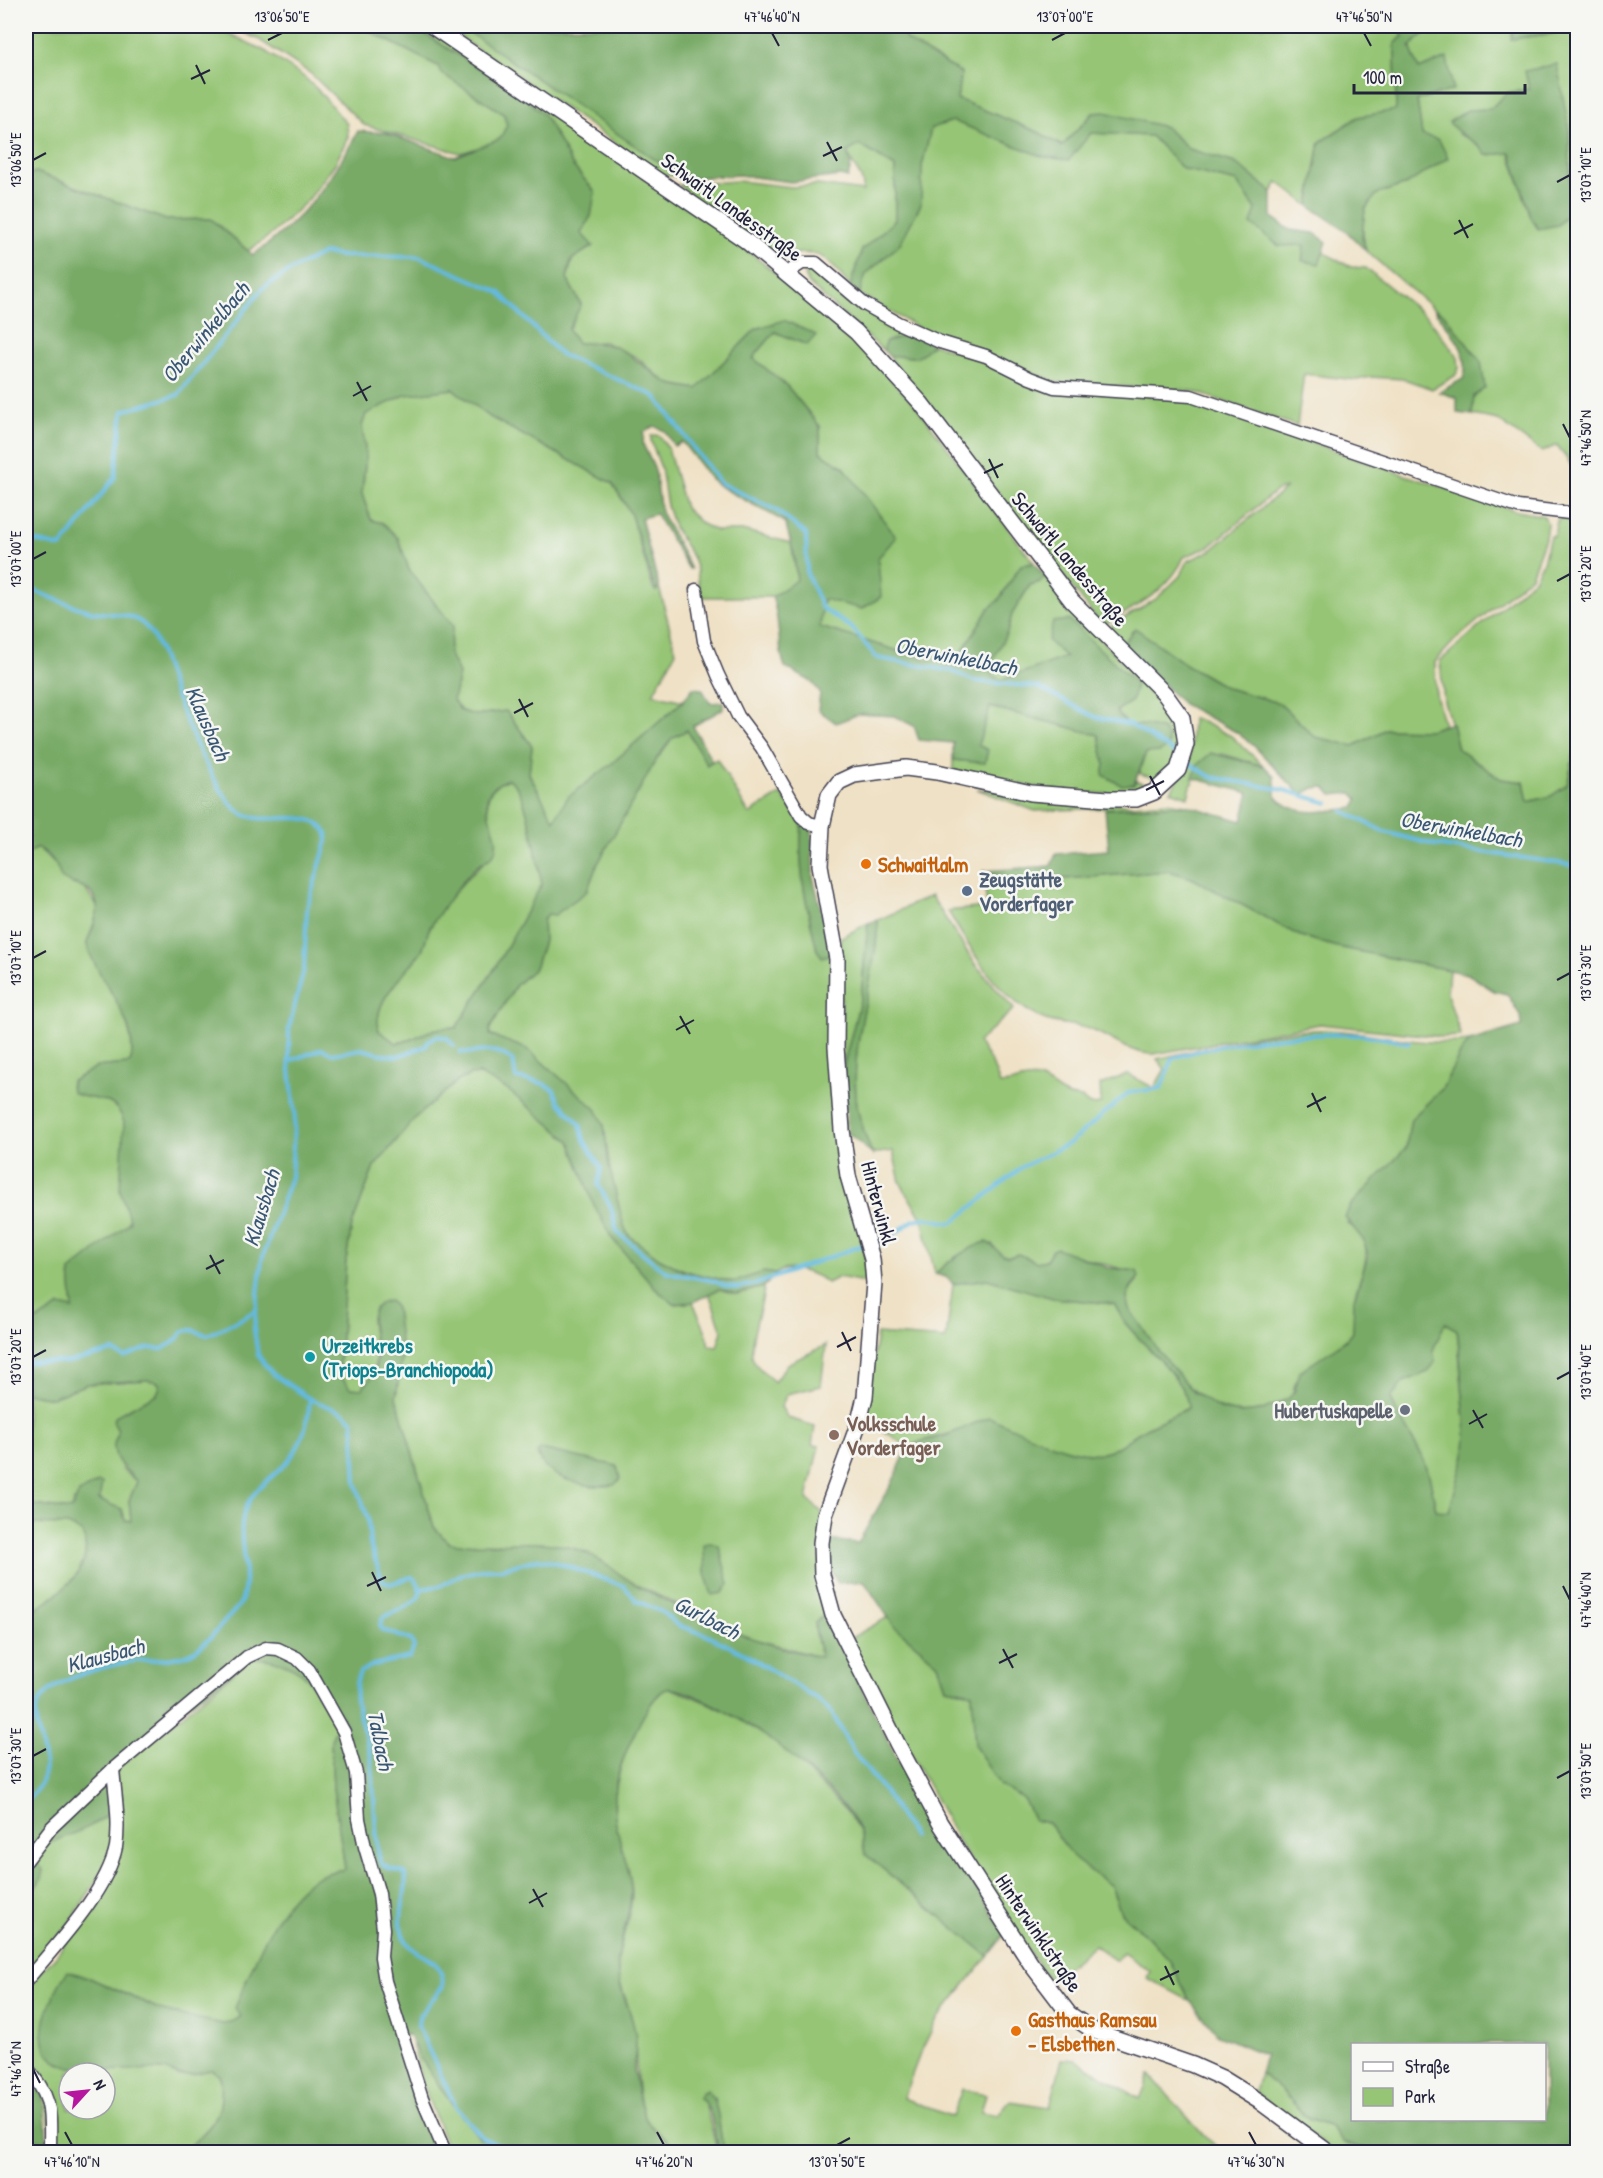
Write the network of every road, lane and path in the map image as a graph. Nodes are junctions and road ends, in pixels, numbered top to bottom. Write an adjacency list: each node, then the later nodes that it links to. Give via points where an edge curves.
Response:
1 (432, 26): 2 (street, Schwaitl Landesstraße, via 669,186)
2 (787, 273): 3 (street, via 802,263 816,263 864,304 898,323 1054,387 1200,398 1518,507); 5 (street, Schwaitl Landesstraße, via 855,332 898,376 1071,601 1175,706 1186,732 1184,756 1175,775 1154,792 1136,799 1031,793 916,769)
3 (1578, 514)
4 (696, 590): 6 (street, via 707,651 734,709 762,748 801,816)
5 (857, 774): 6 (street, Hinterwinkl, via 842,780 831,791)
6 (822, 826): 7 (street, Hinterwinkl, via 820,873 837,959 836,1047 842,1130 848,1176 874,1272 864,1403 830,1498 821,1543 825,1594)
7 (851, 1647): 14 (street, Hinterwinklstraße, via 948,1836 1031,1964 1073,2018 1100,2033 1222,2078 1259,2100)
8 (113, 1769): 9 (street, via 51,1828); 10 (street, via 117,1823 112,1861 63,1937); 13 (street, via 259,1650 278,1649 303,1663 352,1752 359,1819 382,1911 385,1981 422,2098)
9 (26, 1861)
10 (26, 1981)
11 (26, 2067): 12 (street, via 49,2102)
12 (50, 2152)
13 (445, 2152)
14 (1328, 2152)

